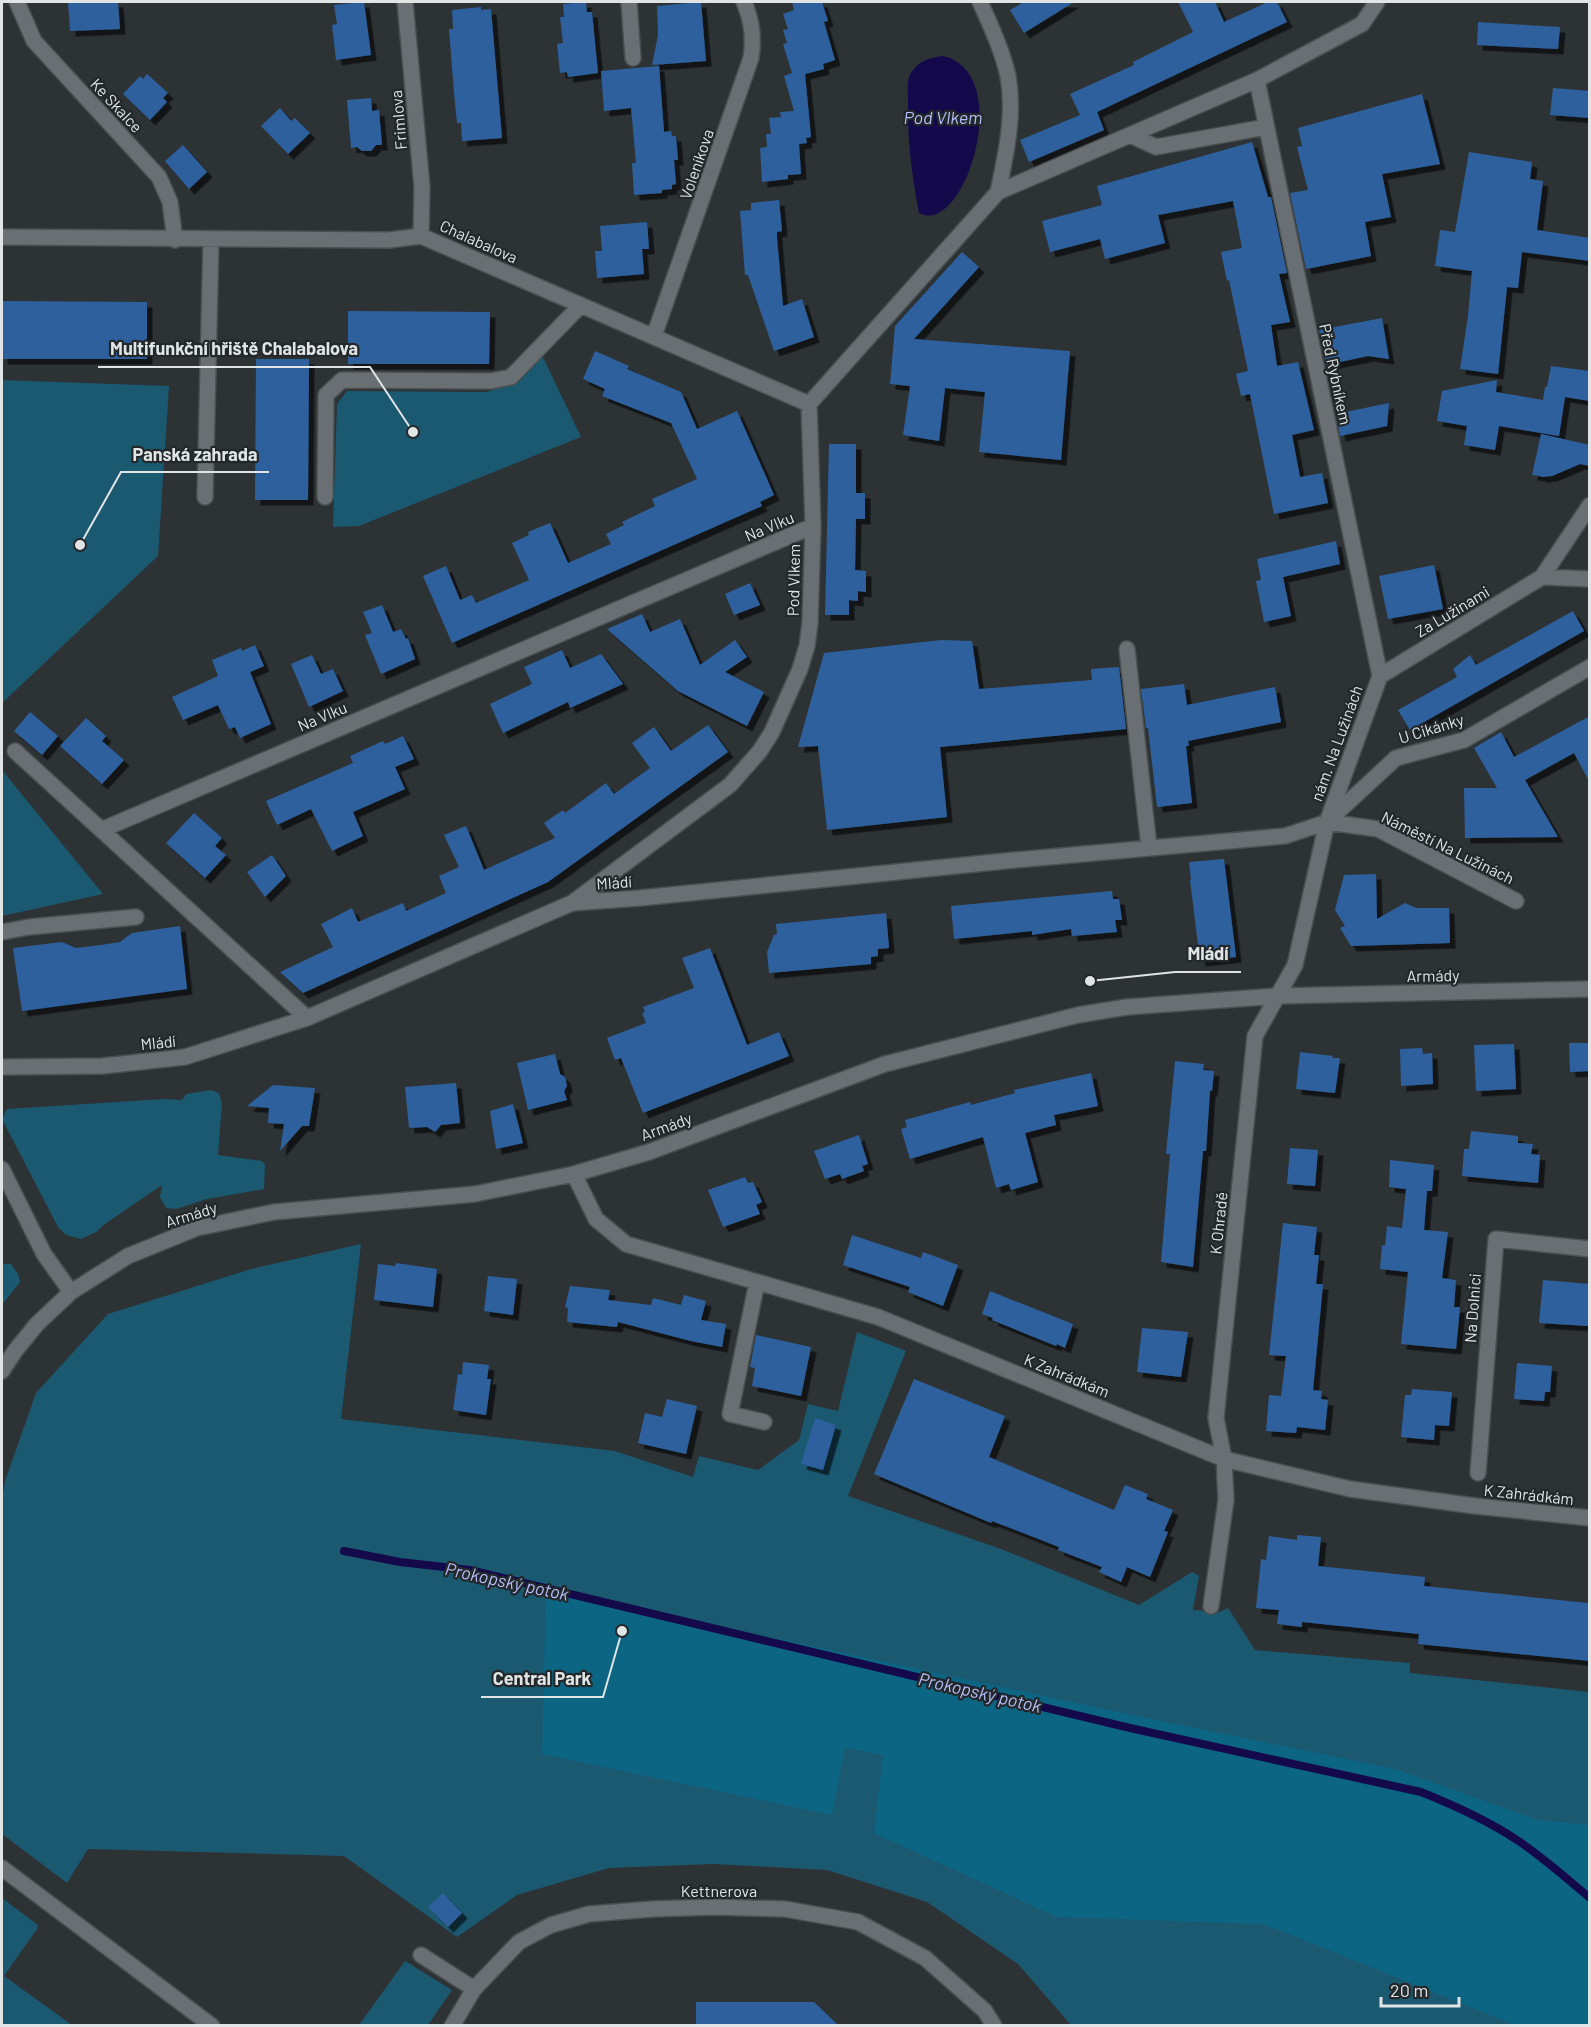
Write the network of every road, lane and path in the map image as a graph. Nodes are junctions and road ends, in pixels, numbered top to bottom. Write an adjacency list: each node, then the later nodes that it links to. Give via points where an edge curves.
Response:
1 (17, 2): 14 (street, Ke Skalce, via 34,41 159,177 170,202)
2 (405, 2): 12 (street, Frimlova, via 422,188)
3 (629, 2): 7 (street)
4 (744, 2): 17 (street, Voleníkova, via 752,19 751,58)
5 (980, 2): 11 (street, via 998,42 1010,94)
6 (1377, 2): 8 (street, via 1362,24)
7 (633, 58)
8 (1257, 80): 9 (street, Před Rybníkem); 10 (street)
9 (1266, 127): 10 (street, via 1155,147); 27 (street, Před Rybníkem)
10 (1130, 135): 11 (street)
11 (998, 192): 18 (street)
12 (421, 236): 15 (street, Chalabalova, via 389,240); 16 (street, Chalabalova)
13 (2, 237): 14 (street, Chalabalova)
14 (175, 240): 15 (street, Chalabalova)
15 (211, 240): 19 (street)
16 (581, 305): 17 (street, Chalabalova); 20 (street, via 511,377 491,381 342,380 326,395)
17 (654, 336): 18 (street, Chalabalova)
18 (809, 404): 22 (street, Pod Vlkem)
19 (206, 497)
20 (325, 497)
21 (1590, 505): 23 (street, Za Lužinami)
22 (813, 526): 30 (street, Na Vlku); 33 (street, Pod Vlkem, via 807,646 781,712 760,751 730,785)
23 (1542, 577): 24 (street); 27 (street, Za Lužinami)
24 (1590, 579)
25 (1127, 649): 31 (street)
26 (1590, 667): 29 (street, U Cikánky, via 1464,740 1396,758)
27 (1380, 676): 29 (street, nám. Na Lužinách)
28 (15, 751): 30 (street)
29 (1327, 822): 31 (street, Mládí, via 1285,836); 32 (street, Náměstí Na Lužinách, via 1378,829); 37 (street, via 1295,965)
30 (101, 830): 38 (street)
31 (1149, 847): 33 (street, Mládí)
32 (1516, 901)
33 (572, 903): 38 (street, Mládí)
34 (136, 917): 35 (street)
35 (2, 932)
36 (1590, 989): 37 (street, Armády)
37 (1277, 996): 41 (street, Armády, via 1127,1007 994,1036 885,1064 649,1152); 47 (street, K Ohradě, via 1256,1036 1216,1418)
38 (308, 1018): 39 (street, Mládí, via 185,1057 103,1066)
39 (2, 1066)
40 (2, 1169): 44 (street, via 44,1254)
41 (574, 1174): 43 (street, K Zahrádkám, via 597,1219 626,1244); 44 (street, Armády, via 476,1194 274,1212 197,1228 128,1256)
42 (1590, 1249): 48 (street, Na Dolnici, via 1496,1239)
43 (757, 1282): 46 (street, via 730,1414); 47 (street, K Zahrádkám, via 878,1317)
44 (71, 1292): 45 (street, Armády, via 37,1324)
45 (2, 1371)
46 (764, 1422)
47 (1224, 1459): 49 (street, K Zahrádkám, via 1350,1489); 50 (street, K Ohradě, via 1226,1500)
48 (1478, 1473)
49 (1590, 1518)
50 (1211, 1606)
51 (2, 1868): 54 (street)
52 (421, 1955): 53 (street)
53 (474, 1989): 55 (street, Kettnerova); 56 (street, Kettnerova, via 519,1942 551,1925 589,1914 653,1909 785,1909 858,1922 925,1958 985,2011)
54 (212, 2025)
55 (452, 2025)
56 (994, 2025)

